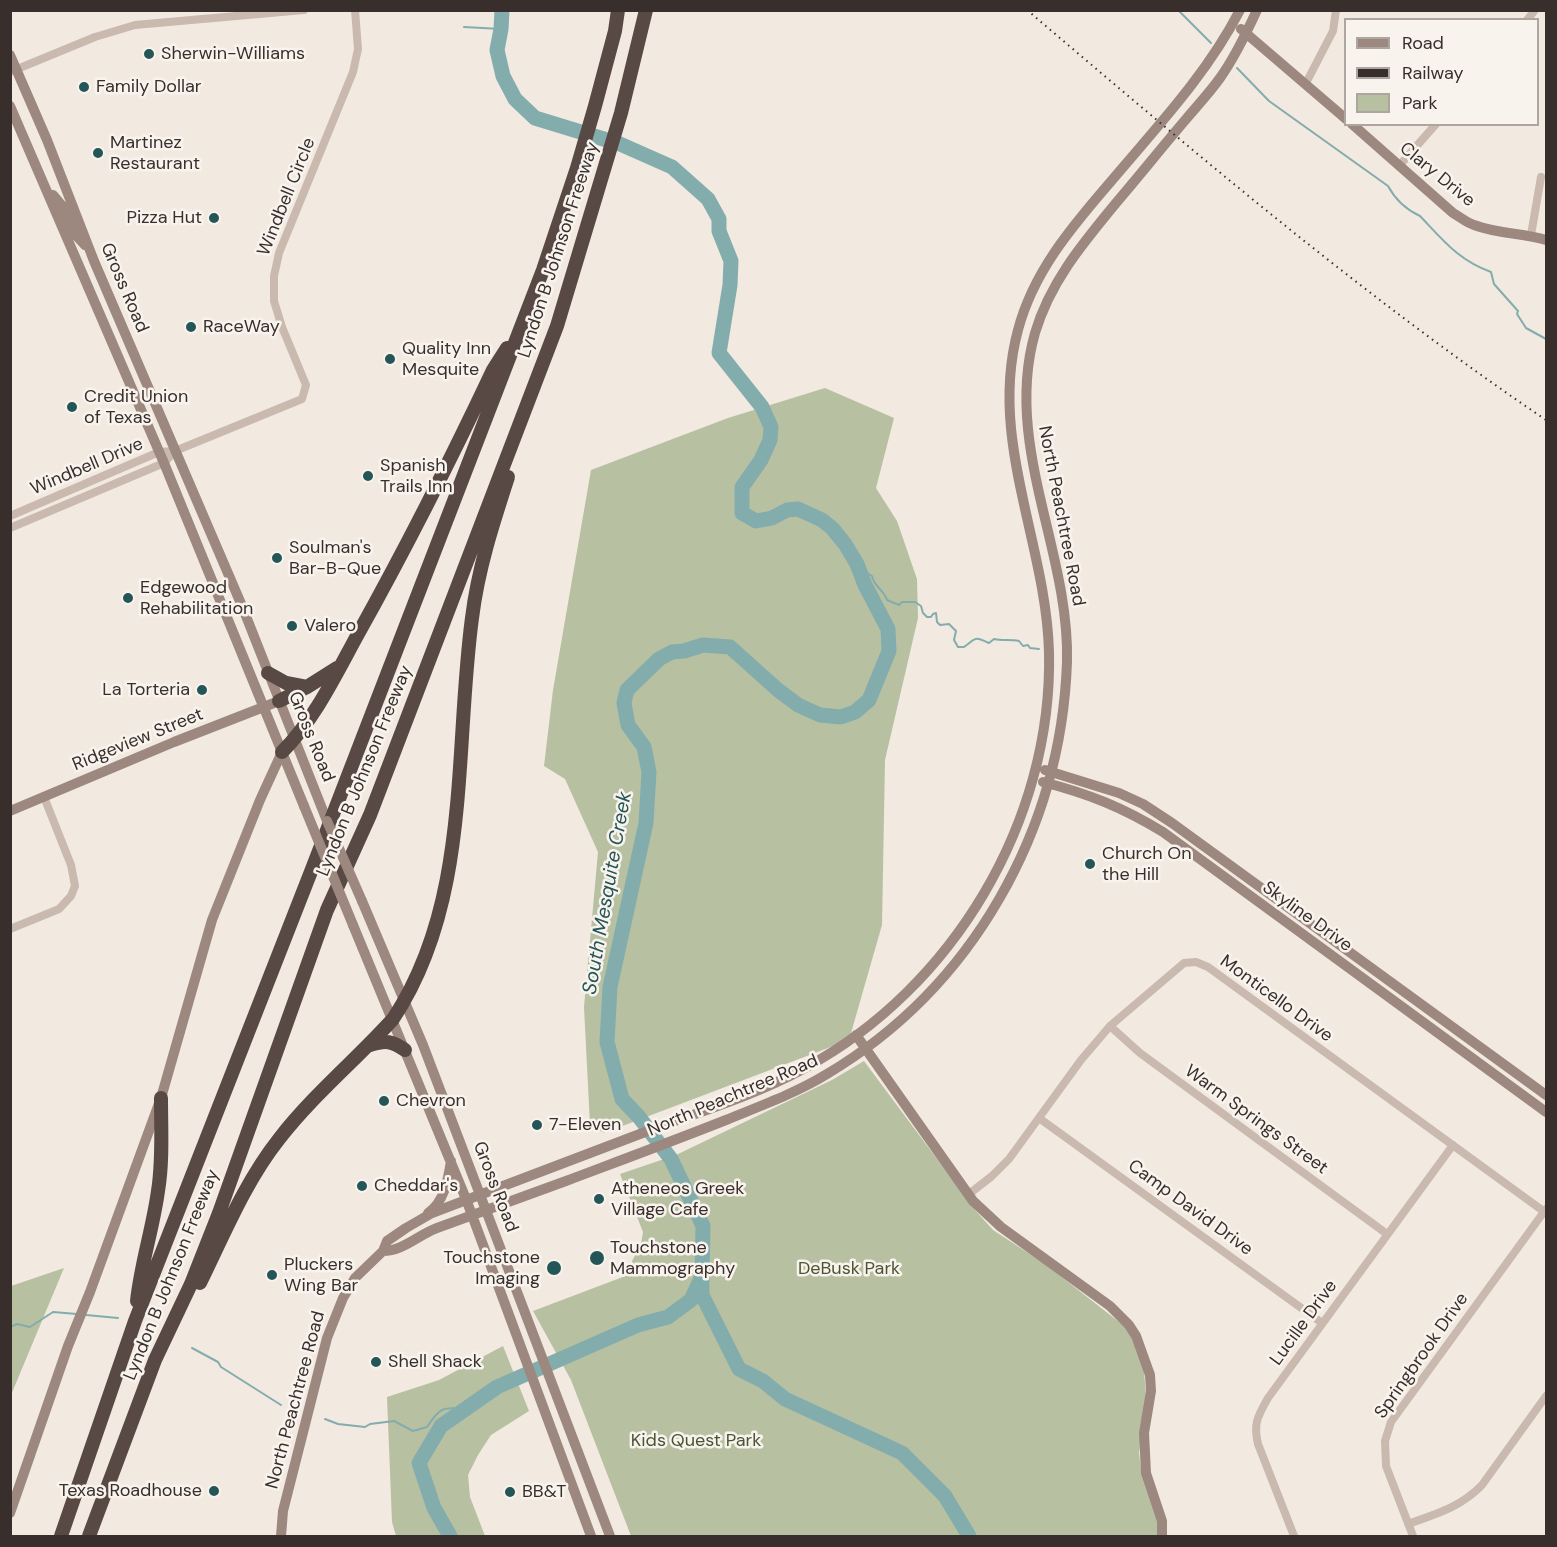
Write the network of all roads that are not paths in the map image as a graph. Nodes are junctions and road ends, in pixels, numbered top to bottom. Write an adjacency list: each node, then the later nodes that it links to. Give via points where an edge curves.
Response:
1 (304, 10): 11 (street, via 135,25)
2 (355, 10): 25 (street, Windbell Circle, via 358,49 353,72 279,253 274,276 276,311 304,381 304,395 298,402)
3 (618, 10): 23 (highway, Lyndon B Johnson Freeway, via 577,168)
4 (646, 10): 24 (highway, Lyndon B Johnson Freeway, via 621,113)
5 (1240, 10): 8 (main road, North Peachtree Road)
6 (1257, 10): 9 (main road, North Peachtree Road)
7 (1336, 10): 12 (street, via 1333,31)
8 (1234, 23): 9 (main road); 33 (main road, North Peachtree Road, via 1208,65 1056,248 1019,326 1008,389 1011,442)
9 (1246, 34): 12 (main road); 32 (main road, North Peachtree Road, via 1219,79 1070,259 1035,331 1026,389 1028,442)
10 (10, 55): 11 (main road, Gross Road)
11 (14, 71): 22 (main road, Gross Road)
12 (1306, 83): 14 (main road)
13 (10, 106): 19 (main road, Gross Road)
14 (1344, 117)
15 (1354, 126): 17 (main road, Clary Drive)
16 (1434, 126): 17 (street)
17 (1399, 166): 20 (main road, Clary Drive, via 1472,225)
18 (1541, 177): 20 (street)
19 (49, 195): 22 (main road, via 60,201 74,234); 26 (main road, Gross Road)
20 (1531, 235): 21 (main road, Clary Drive)
21 (1546, 240)
22 (89, 249): 25 (main road, Gross Road)
23 (523, 323): 34 (highway, via 493,370); 78 (highway, Lyndon B Johnson Freeway)
24 (557, 326): 50 (highway, via 483,560 471,625 447,879 431,939); 80 (highway, Lyndon B Johnson Freeway, via 370,815 327,910 199,1264)
25 (175, 451): 26 (street, Windbell Drive); 27 (street, Windbell Drive); 30 (main road, Gross Road)
26 (159, 452): 27 (main road, Gross Road); 28 (street, Windbell Drive)
27 (164, 464): 29 (street, Windbell Drive); 31 (main road, Gross Road)
28 (10, 516)
29 (10, 528)
30 (221, 560): 31 (main road); 35 (main road, Gross Road)
31 (205, 566): 38 (main road, Gross Road)
32 (1060, 584): 33 (main road); 42 (main road, North Peachtree Road, via 1067,657 1062,726)
33 (1043, 587): 41 (main road, North Peachtree Road, via 1049,655 1045,722)
34 (341, 665): 36 (highway); 39 (highway)
35 (268, 673): 36 (highway, via 286,683); 37 (main road, Gross Road)
36 (307, 687): 37 (highway)
37 (279, 701): 38 (main road, Ridgeview Street); 39 (main road, Gross Road)
38 (262, 708): 40 (main road, Gross Road); 45 (main road, Ridgeview Street)
39 (295, 739): 40 (highway); 50 (main road, Gross Road, bridge)
40 (282, 752): 51 (main road, Gross Road, bridge); 60 (main road, via 212,920)
41 (1036, 767): 42 (main road, Skyline Drive); 43 (main road, North Peachtree Road)
42 (1051, 771): 44 (main road, North Peachtree Road); 48 (main road, Skyline Drive, via 1143,804)
43 (1033, 780): 44 (main road, Skyline Drive); 53 (main road, North Peachtree Road, via 1005,854 969,917 935,962 888,1010)
44 (1048, 783): 49 (main road, Skyline Drive, via 1097,797 1148,823); 55 (main road, North Peachtree Road, via 1021,860 985,924 926,998)
45 (44, 797): 46 (main road, Ridgeview Street); 47 (street, via 71,865 75,886 59,909)
46 (10, 811)
47 (10, 929)
48 (1369, 966): 49 (main road); 59 (main road, Skyline Drive)
49 (1361, 977): 61 (main road, Skyline Drive)
50 (405, 1001): 51 (highway); 57 (main road, Gross Road)
51 (393, 1019): 54 (highway); 56 (main road, Gross Road)
52 (1110, 1026): 62 (street, Monticello Drive); 63 (street, Monticello Drive, via 1184,963 1196,962); 74 (street, Warm Springs Street, via 1140,1053)
53 (856, 1035): 55 (main road); 64 (main road, North Peachtree Road, via 803,1069 746,1095)
54 (370, 1045): 56 (highway, via 384,1040); 80 (highway, via 301,1112 261,1165 197,1290)
55 (866, 1049): 66 (main road, North Peachtree Road, via 777,1099); 68 (main road)
56 (405, 1050): 58 (main road, Gross Road)
57 (438, 1083): 58 (main road); 67 (main road, Gross Road)
58 (421, 1090): 65 (main road, Gross Road)
59 (1546, 1095)
60 (160, 1098): 78 (highway, via 159,1190 140,1274); 87 (main road)
61 (1546, 1112)
62 (1040, 1118): 68 (street, Monticello Drive, via 1006,1162); 79 (street, Camp David Drive)
63 (1453, 1145): 71 (street, Monticello Drive); 74 (street, Lucille Drive)
64 (589, 1154): 66 (main road); 67 (main road, North Peachtree Road)
65 (451, 1161): 69 (main road, Gross Road); 73 (main road, via 439,1202)
66 (594, 1171): 70 (main road, North Peachtree Road)
67 (480, 1194): 69 (main road, North Peachtree Road); 70 (main road, Gross Road)
68 (969, 1194): 95 (main road, via 1000,1227 1110,1306 1136,1336 1150,1375 1144,1433 1146,1473 1162,1521)
69 (466, 1199): 72 (main road, Gross Road); 73 (main road, North Peachtree Road)
70 (486, 1211): 72 (main road, North Peachtree Road); 76 (main road, Gross Road)
71 (1546, 1211): 88 (street, Springbrook Drive, via 1391,1422 1384,1441 1386,1466)
72 (472, 1216): 75 (main road, North Peachtree Road, via 432,1230 395,1251); 77 (main road, Gross Road)
73 (423, 1217): 75 (main road, North Peachtree Road, via 387,1241)
74 (1388, 1234): 79 (street, Lucille Drive)
75 (383, 1251): 92 (main road, North Peachtree Road, via 355,1278 337,1309 283,1511)
76 (523, 1309): 77 (main road); 82 (main road, Gross Road)
77 (508, 1315): 83 (main road, Gross Road)
78 (135, 1321): 89 (highway, Lyndon B Johnson Freeway)
79 (1322, 1323): 96 (street, Lucille Drive, via 1269,1398 1257,1418 1255,1431)
80 (155, 1360): 84 (highway, Lyndon B Johnson Freeway)
81 (1546, 1396): 88 (street, via 1470,1498)
82 (572, 1437): 83 (main road); 85 (main road, Gross Road)
83 (555, 1441): 86 (main road, Gross Road)
84 (112, 1478): 90 (highway, Lyndon B Johnson Freeway); 91 (highway)
85 (597, 1502): 86 (main road); 94 (main road, Gross Road)
86 (580, 1509): 93 (main road, Gross Road)
87 (10, 1513)
88 (1408, 1524): 97 (street, Springbrook Drive)
89 (61, 1536)
90 (89, 1536)
91 (98, 1536)
92 (281, 1536)
93 (591, 1536)
94 (610, 1536)
95 (1162, 1536)
96 (1294, 1536)
97 (1413, 1536)

